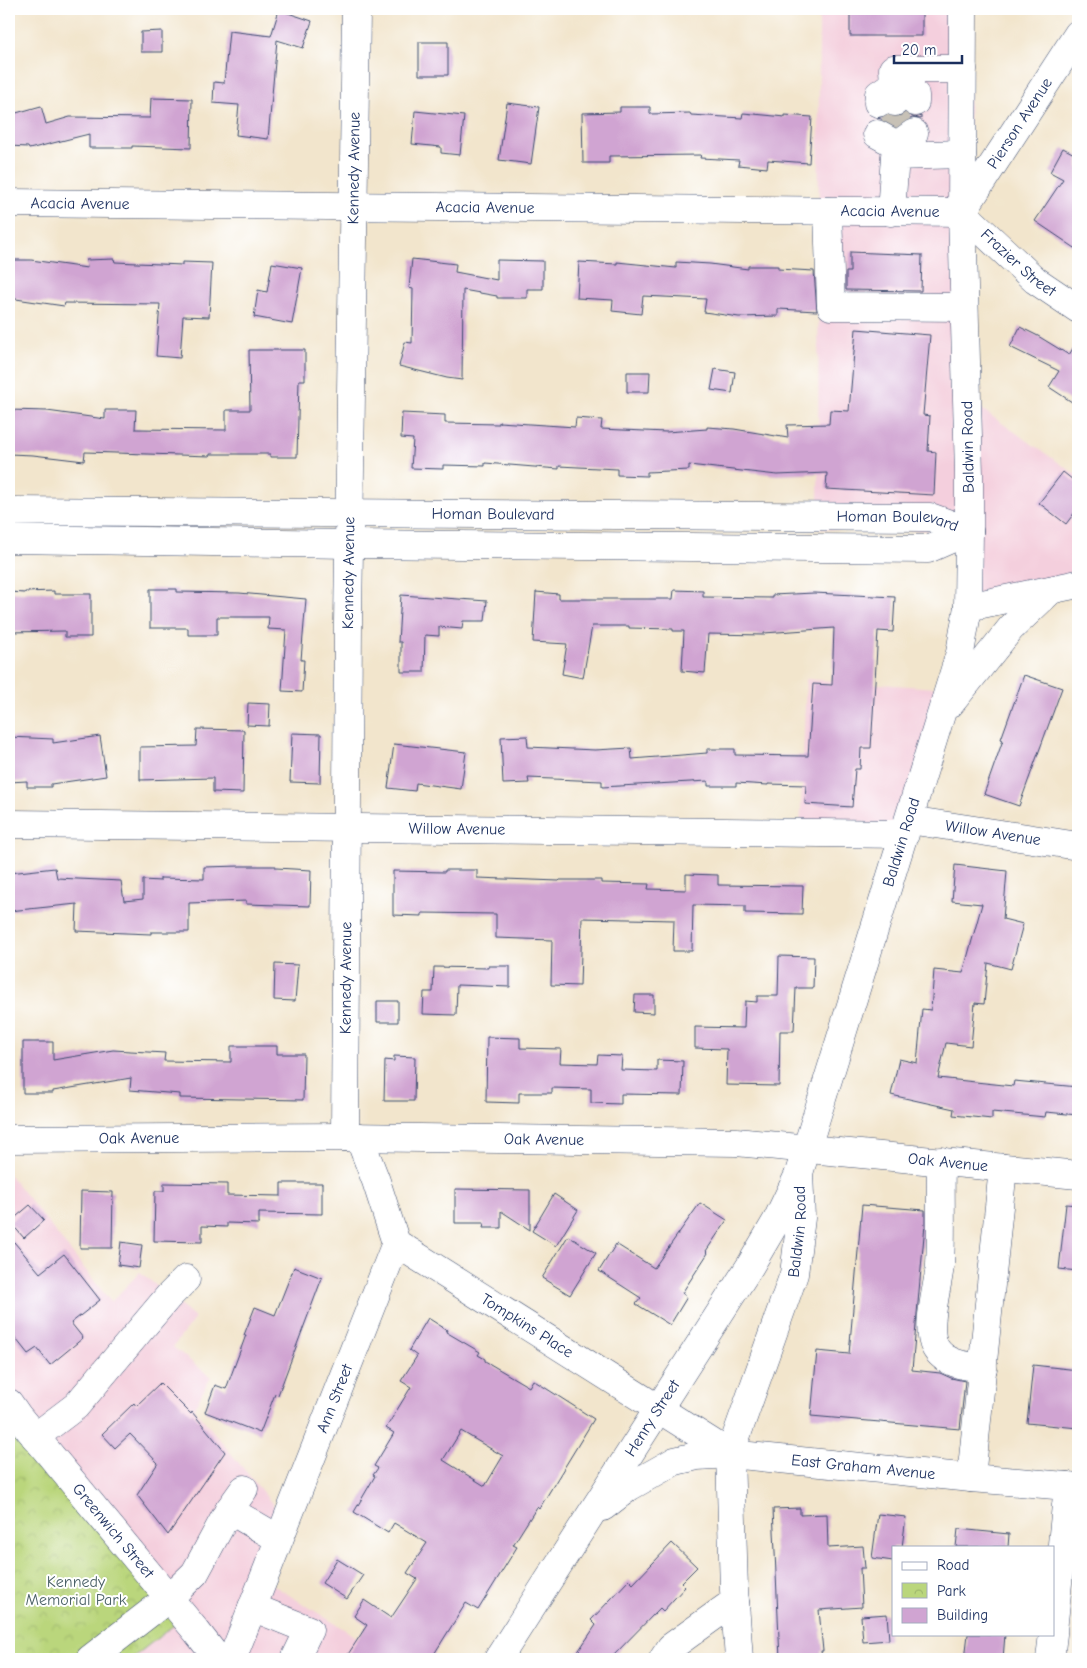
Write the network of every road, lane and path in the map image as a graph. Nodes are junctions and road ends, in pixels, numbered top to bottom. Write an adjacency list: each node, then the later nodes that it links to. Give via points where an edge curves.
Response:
1 (356, 9): 8 (street, Kennedy Avenue)
2 (963, 9): 4 (street, Baldwin Road)
3 (1078, 34): 11 (street, Pierson Avenue)
4 (963, 69): 5 (street, via 893,69); 6 (street, Baldwin Road)
5 (896, 98)
6 (962, 154): 10 (street, via 896,140); 11 (street, Baldwin Road)
7 (9, 203): 8 (street, Acacia Avenue)
8 (354, 207): 9 (street, Acacia Avenue); 16 (street, Kennedy Avenue)
9 (828, 211): 10 (street, Acacia Avenue); 12 (street, via 830,306)
10 (891, 212): 11 (street, Acacia Avenue)
11 (962, 212): 12 (street, Baldwin Road); 13 (street, Frazier Street, via 1034,280)
12 (964, 306): 18 (street, Baldwin Road)
13 (1078, 309)
14 (9, 511): 15 (street, Homan Boulevard)
15 (45, 512): 16 (street, Homan Boulevard); 20 (street)
16 (350, 514): 17 (street, Homan Boulevard); 21 (street, Kennedy Avenue)
17 (659, 516): 18 (street, Homan Boulevard, via 930,517); 22 (street)
18 (969, 531): 22 (street, Homan Boulevard, via 928,549); 25 (street, Baldwin Road)
19 (9, 538): 20 (street, Homan Boulevard)
20 (43, 539): 21 (street, Homan Boulevard)
21 (350, 544): 22 (street, Homan Boulevard); 29 (street, Kennedy Avenue)
22 (659, 547)
23 (1078, 584): 24 (street)
24 (1051, 590): 25 (street); 26 (street, via 1011,628)
25 (968, 607): 26 (street, Baldwin Road, via 960,653)
26 (941, 715): 28 (street, Baldwin Road)
27 (9, 824): 29 (street, Willow Avenue)
28 (907, 827): 29 (street, Willow Avenue); 30 (street, Willow Avenue); 33 (street, Baldwin Road)
29 (347, 828): 31 (street, Kennedy Avenue)
30 (1078, 846)
31 (352, 1137): 32 (street, Oak Avenue); 33 (street, Oak Avenue, via 736,1142); 37 (street, via 376,1181)
32 (9, 1139)
33 (803, 1161): 34 (street, Oak Avenue); 41 (street, Henry Street, via 768,1236); 43 (street, Baldwin Road, via 801,1218 794,1274)
34 (941, 1161): 35 (street, Oak Avenue); 39 (street, via 940,1265 931,1335 936,1349 948,1360)
35 (1003, 1168): 36 (street, Oak Avenue); 39 (street)
36 (1078, 1175)
37 (396, 1243): 41 (street, Tompkins Place); 47 (street, Ann Street)
38 (186, 1279): 42 (street, via 76,1406)
39 (983, 1368): 44 (street)
40 (9, 1402): 42 (street, Greenwich Street)
41 (660, 1408): 43 (street, East Graham Avenue); 46 (street, Henry Street)
42 (36, 1437): 48 (street, Greenwich Street)
43 (730, 1454): 44 (street, East Graham Avenue); 46 (street, via 675,1461 628,1487); 49 (street, Baldwin Road)
44 (971, 1478): 45 (street, East Graham Avenue)
45 (1073, 1486): 51 (street)
46 (590, 1517): 57 (street, Henry Street)
47 (279, 1539): 48 (street, via 237,1499 195,1573); 50 (street, Ann Street)
48 (169, 1598): 53 (street); 54 (street, Greenwich Street)
49 (735, 1601): 58 (street, via 671,1647); 59 (street, Baldwin Road)
50 (252, 1606): 55 (street, Ann Street); 56 (street, via 309,1630)
51 (1054, 1626)
52 (1053, 1636): 60 (street)
53 (90, 1659)
54 (218, 1659)
55 (232, 1659)
56 (295, 1659)
57 (498, 1659)
58 (663, 1659)
59 (739, 1659)
60 (1050, 1659)

